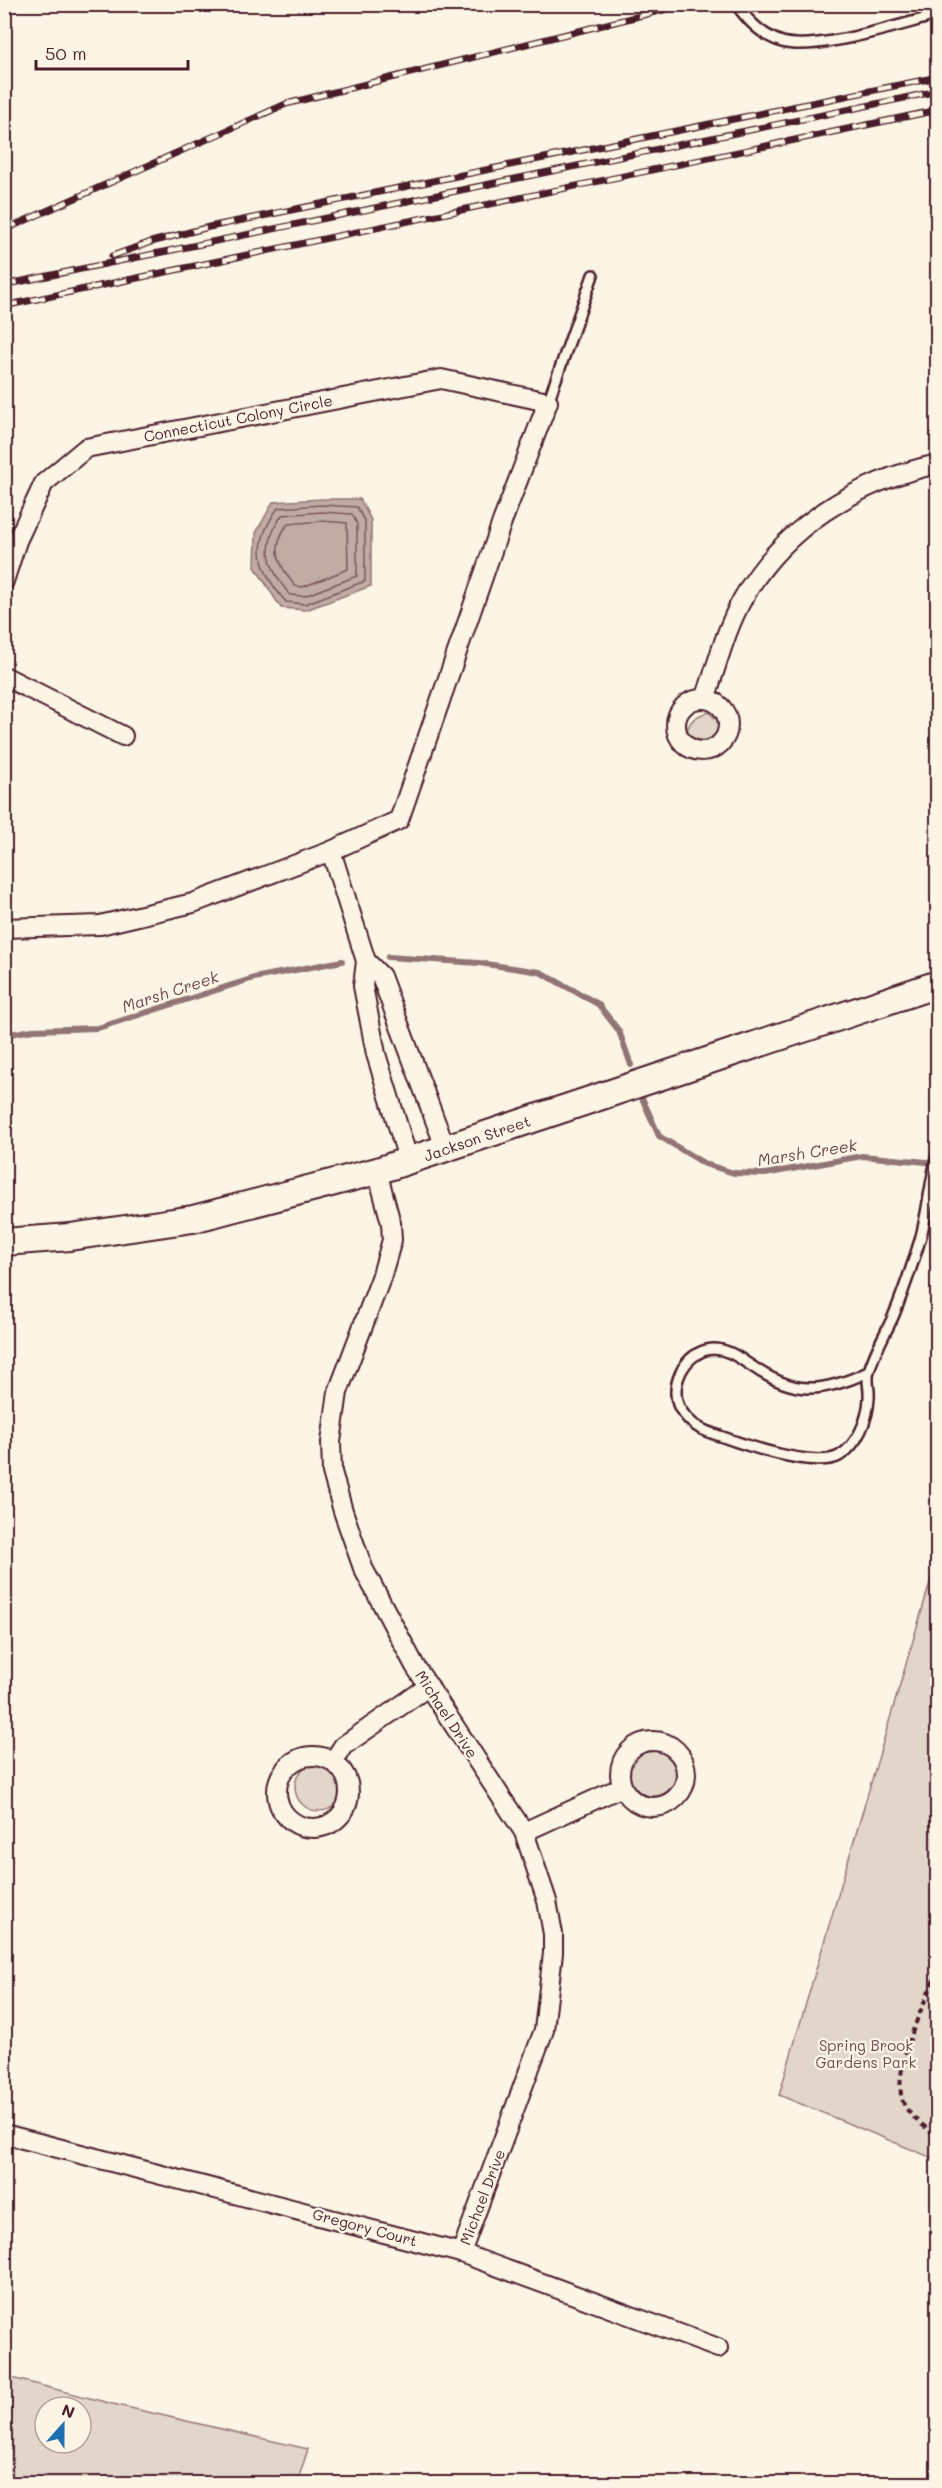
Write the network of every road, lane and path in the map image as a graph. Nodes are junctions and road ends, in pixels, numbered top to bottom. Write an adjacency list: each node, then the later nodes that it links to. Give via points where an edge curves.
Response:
1 (736, 4): 2 (lane, via 747,21 782,42 812,45)
2 (938, 15)
3 (593, 275): 4 (lane)
4 (548, 402): 6 (street, Connecticut Colony Circle, via 441,379 86,448 44,483 17,541); 10 (street, via 502,522 399,820)
5 (938, 464): 8 (street, via 882,481 826,509 773,555 741,603)
6 (4, 581)
7 (4, 676): 9 (street)
8 (705, 699)
9 (123, 736)
10 (331, 851): 11 (street, via 193,903 100,925); 12 (street)
11 (4, 928)
12 (366, 961): 14 (street, via 381,976); 16 (street, via 363,986 376,1054)
13 (938, 984): 14 (street, Jackson Street)
14 (446, 1147): 16 (street, Jackson Street)
15 (938, 1152): 19 (lane, via 921,1239)
16 (409, 1162): 17 (street, Jackson Street)
17 (377, 1171): 18 (street, Jackson Street, via 193,1219 70,1237); 20 (street, Michael Drive, via 392,1240 338,1392 331,1442 332,1472 363,1568)
18 (4, 1242)
19 (868, 1372): 19 (lane, via 820,1389 799,1387 779,1383 732,1352 712,1349 694,1356 680,1372 674,1392 681,1411 697,1428 781,1455 816,1460 838,1456 864,1425 870,1396)
20 (429, 1686): 21 (street, via 344,1746); 23 (street, Michael Drive)
21 (333, 1762)
22 (622, 1787): 23 (street)
23 (524, 1832): 27 (street, Michael Drive, via 547,1901 553,1934 548,2009 544,2030)
24 (938, 1970): 26 (path, via 901,2066 900,2091 906,2108)
25 (4, 2134): 27 (street, Gregory Court)
26 (938, 2137)
27 (461, 2253): 28 (street, Gregory Court)
28 (718, 2348)

